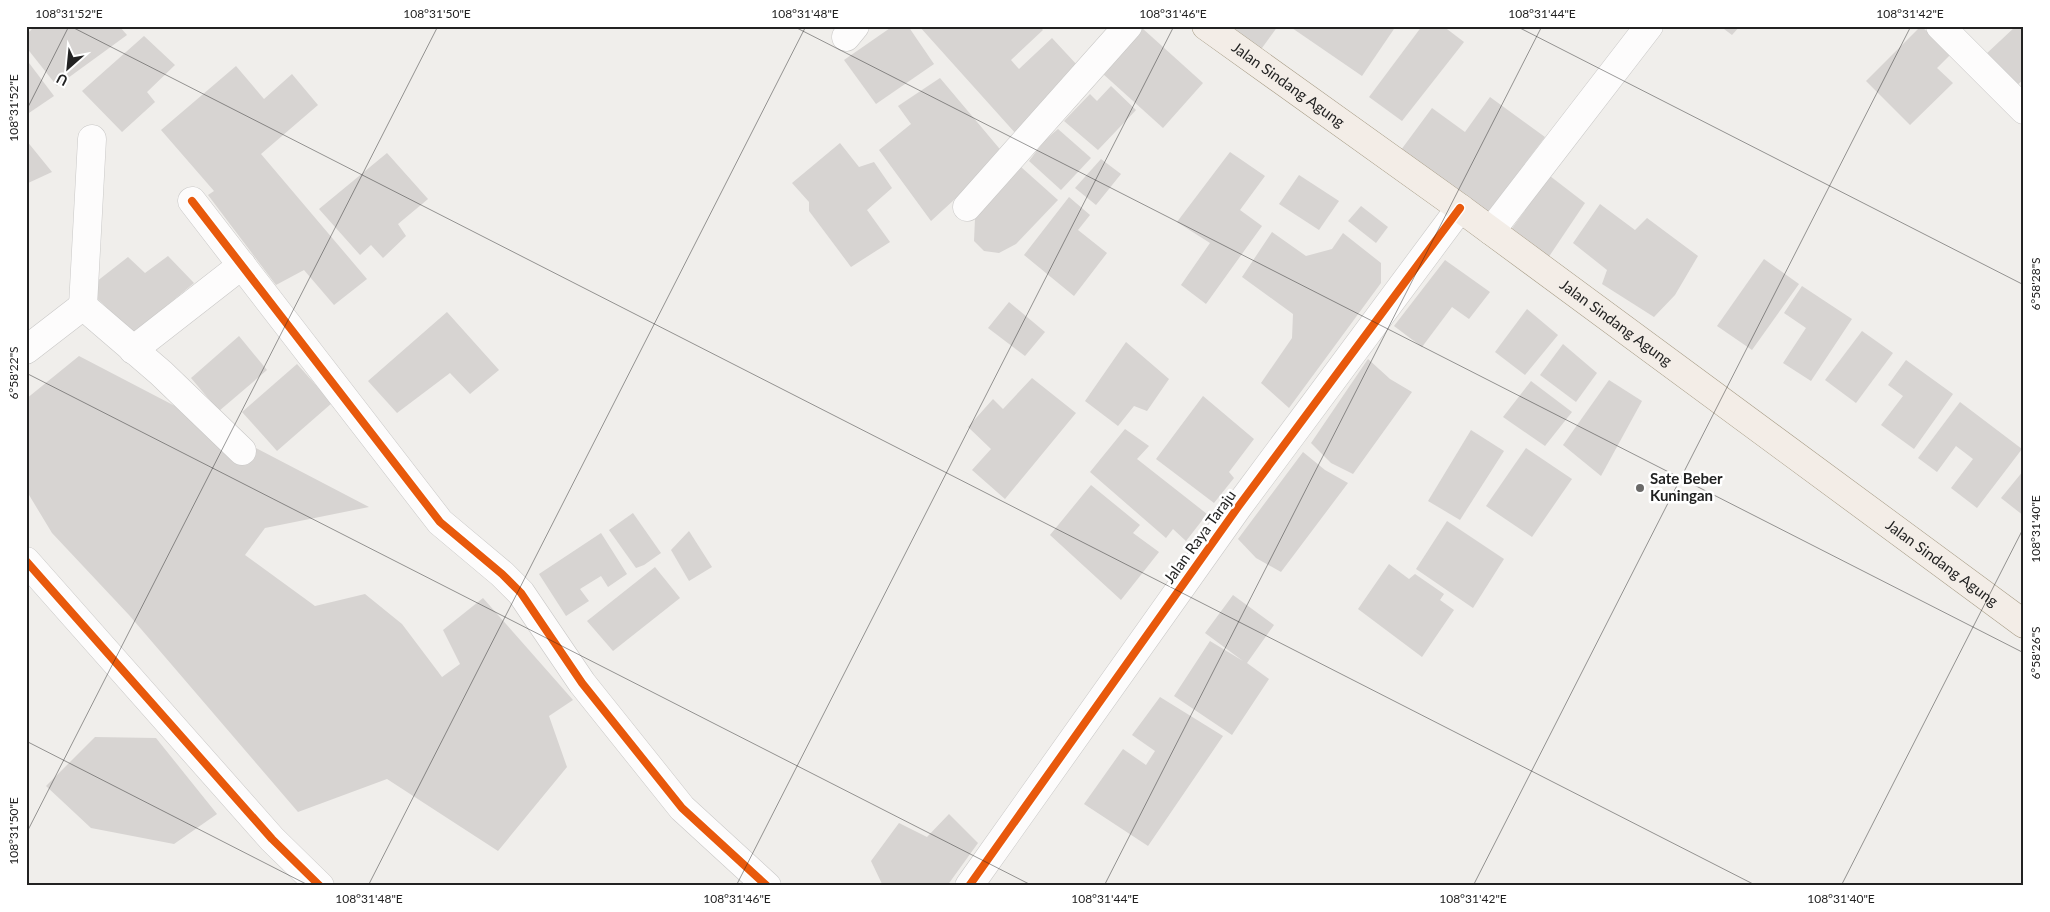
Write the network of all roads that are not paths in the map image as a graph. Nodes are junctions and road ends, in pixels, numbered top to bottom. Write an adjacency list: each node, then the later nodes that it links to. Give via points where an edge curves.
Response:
1 (1128, 26): 8 (street)
2 (1206, 26): 9 (main road, Jalan Sindang Agung)
3 (1649, 26): 10 (street)
4 (1940, 26): 5 (street)
5 (2024, 110)
6 (92, 138): 12 (street)
7 (192, 201): 11 (street)
8 (967, 207)
9 (1460, 208): 10 (main road, Jalan Sindang Agung); 20 (street, Jalan Raya Taraju, via 1238,506)
10 (1491, 231): 17 (main road, Jalan Sindang Agung)
11 (242, 265): 14 (street); 19 (street, via 440,522 521,592 582,683 682,808)
12 (83, 306): 13 (street); 14 (street)
13 (26, 350)
14 (133, 350): 15 (street)
15 (242, 451)
16 (26, 561): 18 (street, via 272,839)
17 (2024, 624)
18 (320, 886)
19 (767, 886)
20 (969, 886)

